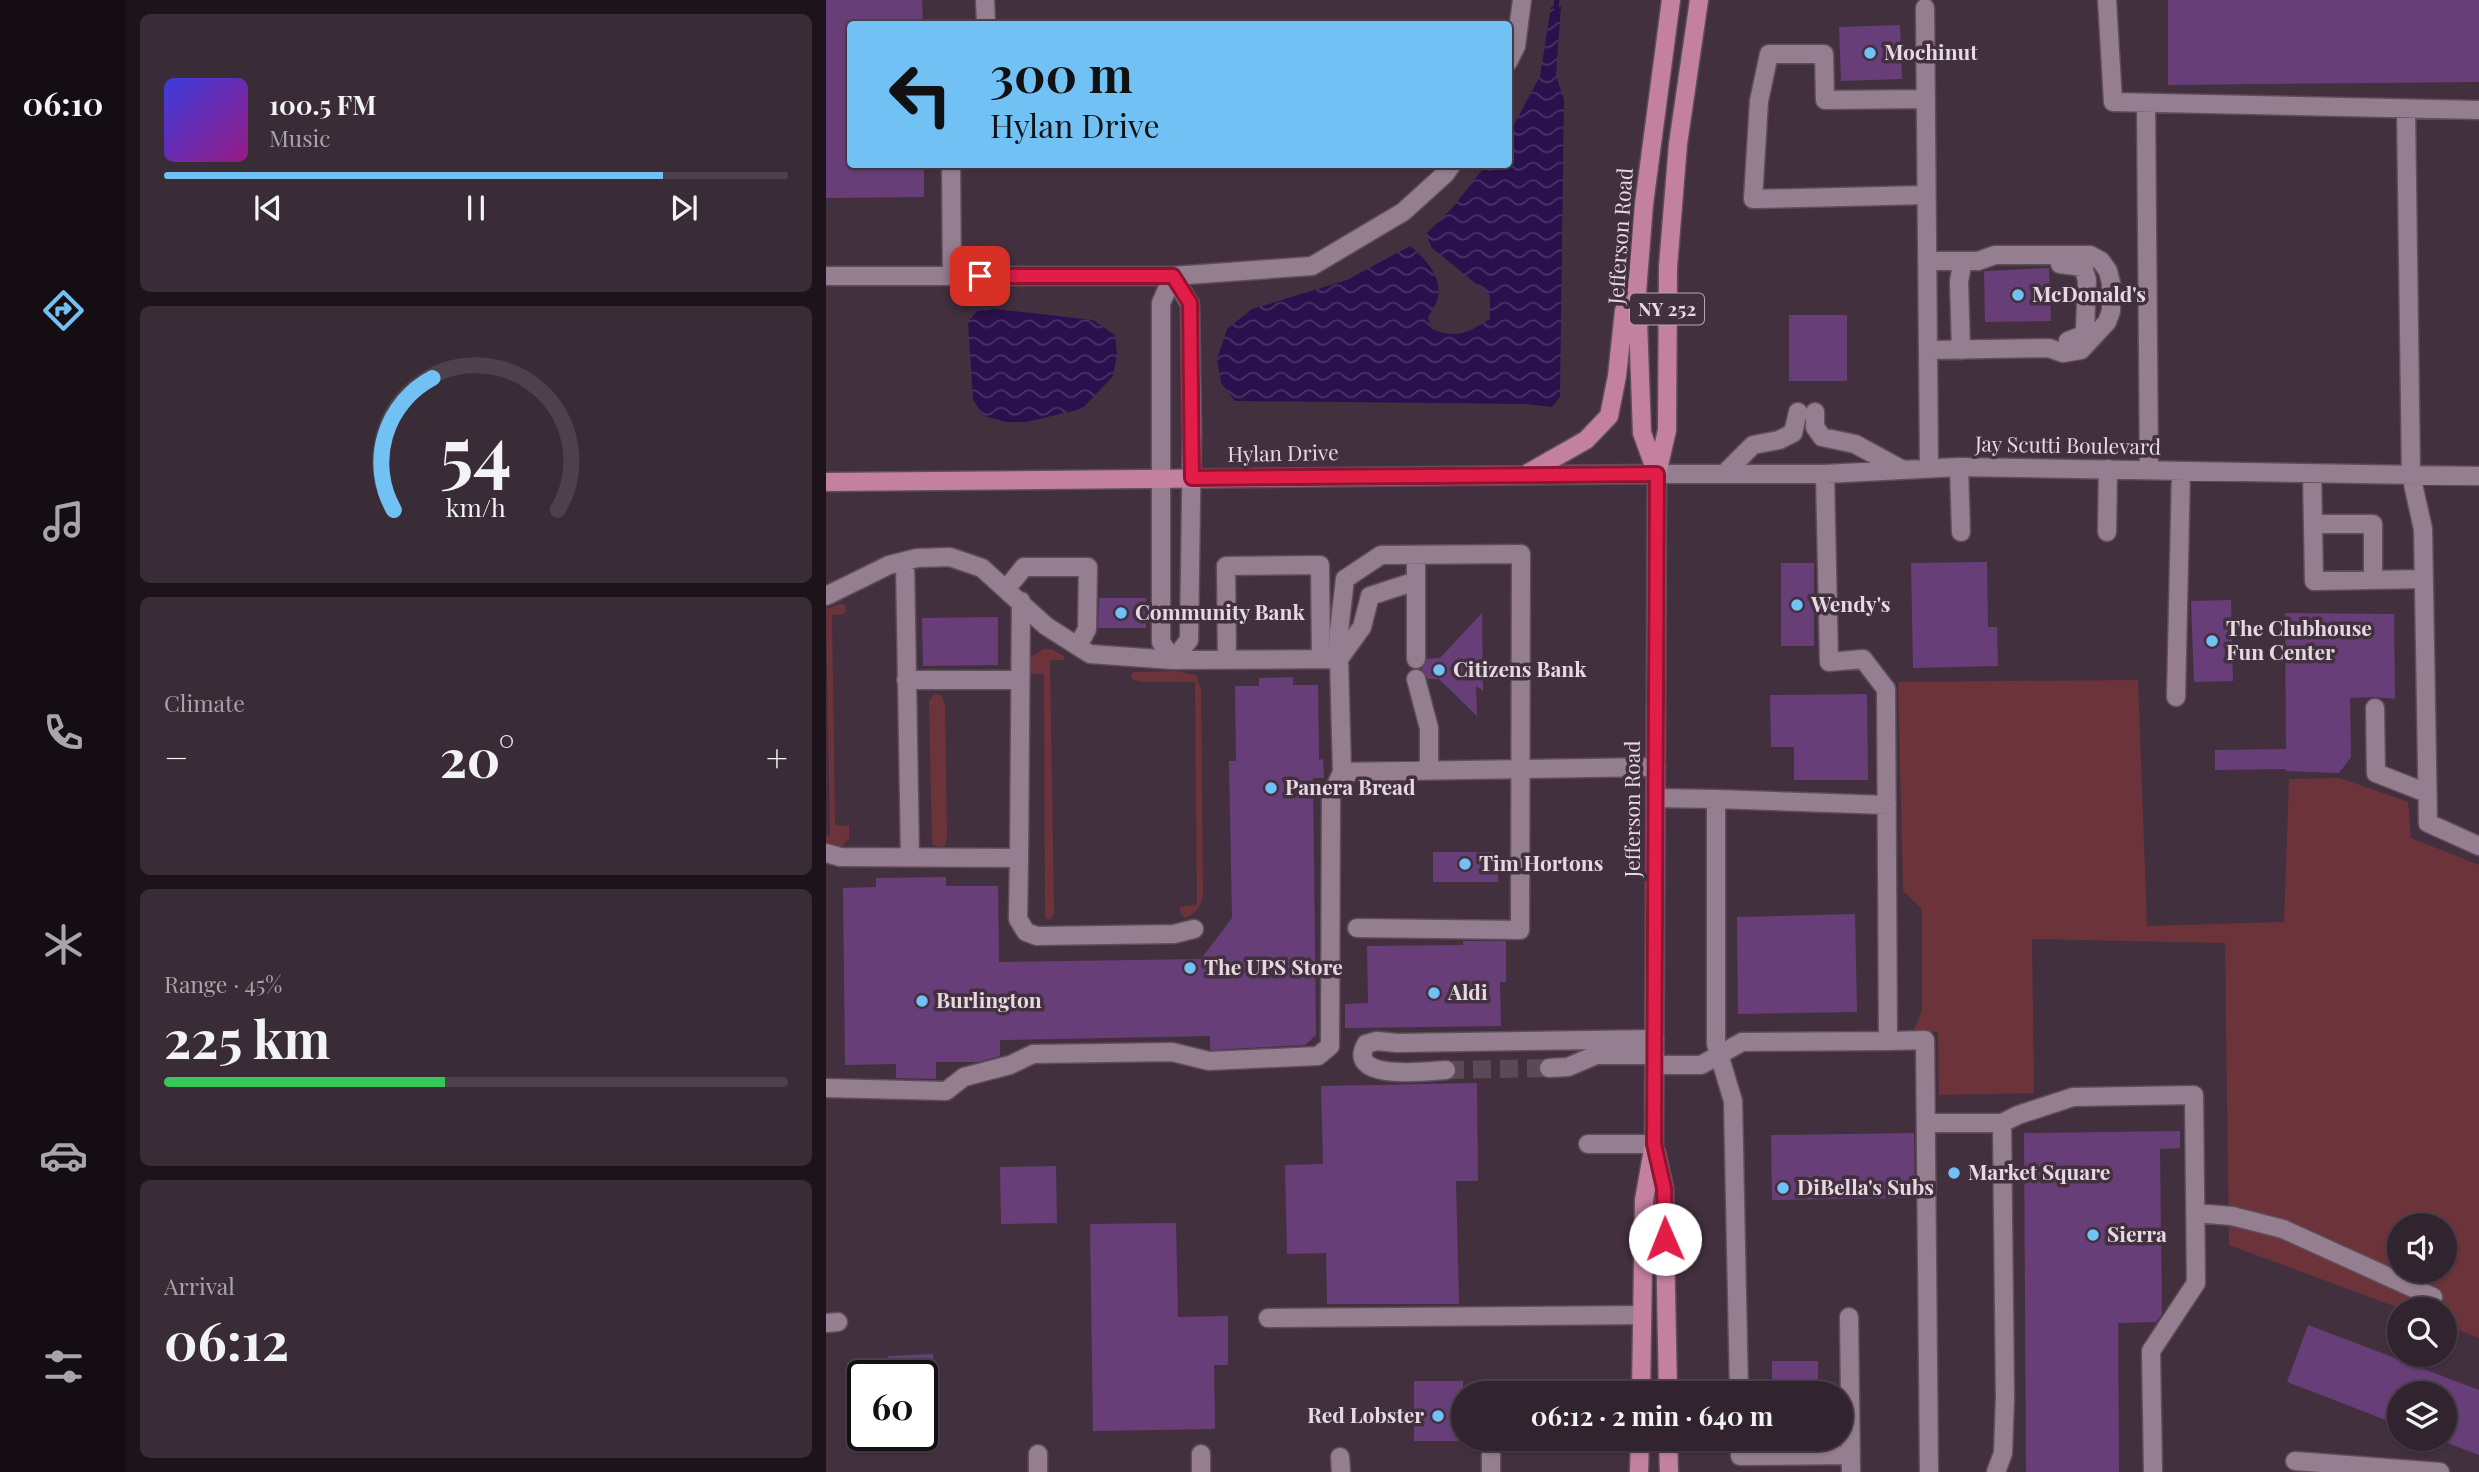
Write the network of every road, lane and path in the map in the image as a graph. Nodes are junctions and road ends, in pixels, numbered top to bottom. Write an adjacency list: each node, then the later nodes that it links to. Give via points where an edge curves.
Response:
1 (985, 0): 7 (street)
2 (1522, 0): 8 (street)
3 (1699, 0): 32 (main road, Jefferson Road / NY 252, via 1677,157 1668,267 1667,430)
4 (2108, 0): 10 (street, via 2113,102)
5 (1669, 5): 16 (main road, Jefferson Road / NY 252)
6 (1925, 8): 9 (street)
7 (986, 21)
8 (1512, 54)
9 (1926, 99): 15 (street); 15 (street, via 1825,100 1824,54 1769,54 1759,101 1753,199)
10 (2146, 103): 11 (street); 29 (street)
11 (2406, 109): 12 (street); 36 (street)
12 (2479, 110)
13 (951, 168): 20 (street)
14 (1449, 168): 21 (street, via 1403,212 1312,266)
15 (1926, 195): 17 (street)
16 (1640, 256): 32 (main road, Jefferson Road / NY 252, via 1642,433); 35 (main road, via 1624,312 1609,416 1586,440)
17 (1927, 261): 18 (street); 23 (street)
18 (1970, 261): 22 (street, via 2083,267 2087,280 2085,330 2081,336); 22 (street, via 1995,255 2072,254 2101,261 2111,283 2107,322 2081,350 2063,353); 24 (street, via 1959,281)
19 (826, 276): 20 (street)
20 (952, 276): 21 (street)
21 (1173, 276): 38 (street, via 1161,303); 39 (street, via 1190,303)
22 (2049, 348): 24 (street)
23 (1928, 350): 24 (street); 25 (street)
24 (1961, 350)
25 (1929, 467): 26 (street, Jay Scutti Boulevard); 27 (street, Jay Scutti Boulevard)
26 (1959, 467): 28 (street, Jay Scutti Boulevard); 42 (street)
27 (1902, 469): 33 (street, via 1855,444 1822,437 1806,412 1793,433 1753,445); 34 (street, Jay Scutti Boulevard)
28 (2108, 469): 29 (street, Jay Scutti Boulevard); 43 (street)
29 (2149, 470): 30 (street, Jay Scutti Boulevard)
30 (2181, 471): 31 (street, Jay Scutti Boulevard); 60 (street)
31 (2312, 473): 36 (street, Jay Scutti Boulevard); 41 (street)
32 (1657, 474): 33 (street, Jay Scutti Boulevard); 35 (main road, Hylan Drive); 62 (main road, Jefferson Road / NY 252)
33 (1724, 474): 34 (street, Jay Scutti Boulevard)
34 (1825, 474): 69 (street, via 1829,662 1863,659 1886,689)
35 (1525, 475): 39 (main road, Hylan Drive)
36 (2411, 475): 37 (street, Jay Scutti Boulevard); 46 (street, via 2423,529)
37 (2479, 476)
38 (1161, 478): 39 (main road, Hylan Drive); 40 (main road, Hylan Drive); 56 (street, via 1161,642)
39 (1192, 478): 56 (street, via 1189,640)
40 (826, 482)
41 (2313, 524): 47 (street, via 2373,524); 47 (street, via 2314,581)
42 (1961, 532)
43 (2107, 532)
44 (1416, 555): 48 (street); 54 (street, via 1381,555 1345,579 1339,631); 63 (street, via 1521,554)
45 (905, 561): 49 (street, via 950,557 982,568); 50 (street); 58 (street)
46 (2424, 579): 47 (street); 66 (street)
47 (2373, 580)
48 (1416, 581): 54 (street, via 1370,596 1362,627); 55 (street)
49 (1007, 588): 51 (street); 52 (street, via 1024,567 1087,567 1087,629)
50 (826, 596)
51 (1021, 601): 52 (street); 59 (street)
52 (1078, 646): 56 (street, via 1090,654)
53 (1227, 659): 54 (street); 54 (street, via 1226,566 1308,565 1320,565); 56 (street)
54 (1330, 659): 65 (street)
55 (1416, 659)
56 (1173, 660)
57 (1416, 679): 64 (street, via 1429,727)
58 (906, 680): 59 (street); 72 (street)
59 (1020, 680): 73 (street)
60 (2176, 697)
61 (2375, 708): 66 (street, via 2376,773)
62 (1656, 767): 63 (street); 67 (main road, Jefferson Road / NY 252)
63 (1522, 770): 64 (street); 74 (street, via 1520,930)
64 (1429, 771): 65 (street)
65 (1342, 772): 81 (street, via 1331,797 1330,1046 1318,1056 1209,1061 1172,1052 1033,1054 964,1077 946,1091)
66 (2427, 793): 70 (street, via 2428,823)
67 (1656, 798): 68 (street); 77 (main road, Jefferson Road / NY 252)
68 (1716, 799): 69 (street); 78 (street)
69 (1887, 804): 76 (street)
70 (2479, 846)
71 (826, 853): 72 (street)
72 (910, 857): 73 (street)
73 (1019, 858): 75 (street, via 1018,919 1026,932 1037,936 1174,934)
74 (1357, 928)
75 (1194, 929)
76 (1888, 1041): 78 (street, via 1742,1042); 82 (street, via 1925,1040)
77 (1655, 1053): 78 (street, via 1701,1065); 79 (street, via 1597,1055); 80 (street, via 1377,1041 1363,1050 1367,1064 1380,1071); 85 (main road, Jefferson Road / NY 252)
78 (1718, 1056): 93 (street, via 1733,1101)
79 (1549, 1069)
80 (1446, 1070)
81 (826, 1088)
82 (1926, 1123): 83 (street); 101 (street)
83 (2002, 1124): 86 (street, via 2073,1097 2194,1095); 102 (street, via 2005,1396 2003,1453)
84 (1588, 1144): 85 (street)
85 (1654, 1144): 88 (main road, Jefferson Road / NY 252, via 1644,1200); 92 (main road, Jefferson Road / NY 252, via 1664,1188)
86 (2195, 1213): 87 (street, via 2232,1216 2283,1229); 103 (street, via 2196,1283 2151,1351)
87 (2433, 1297)
88 (1642, 1315): 90 (street); 91 (main road, Jefferson Road / NY 252)
89 (1850, 1317): 98 (street)
90 (1268, 1318)
91 (1641, 1381)
92 (1668, 1381)
93 (1739, 1381)
94 (1640, 1451): 99 (main road)
95 (1668, 1451): 100 (main road)
96 (1740, 1451): 98 (street, via 1740,1456)
97 (2295, 1461): 104 (street)
98 (1851, 1463)
99 (1639, 1472)
100 (1669, 1472)
101 (1929, 1472)
102 (1996, 1472)
103 (2153, 1472)
104 (2440, 1472)

